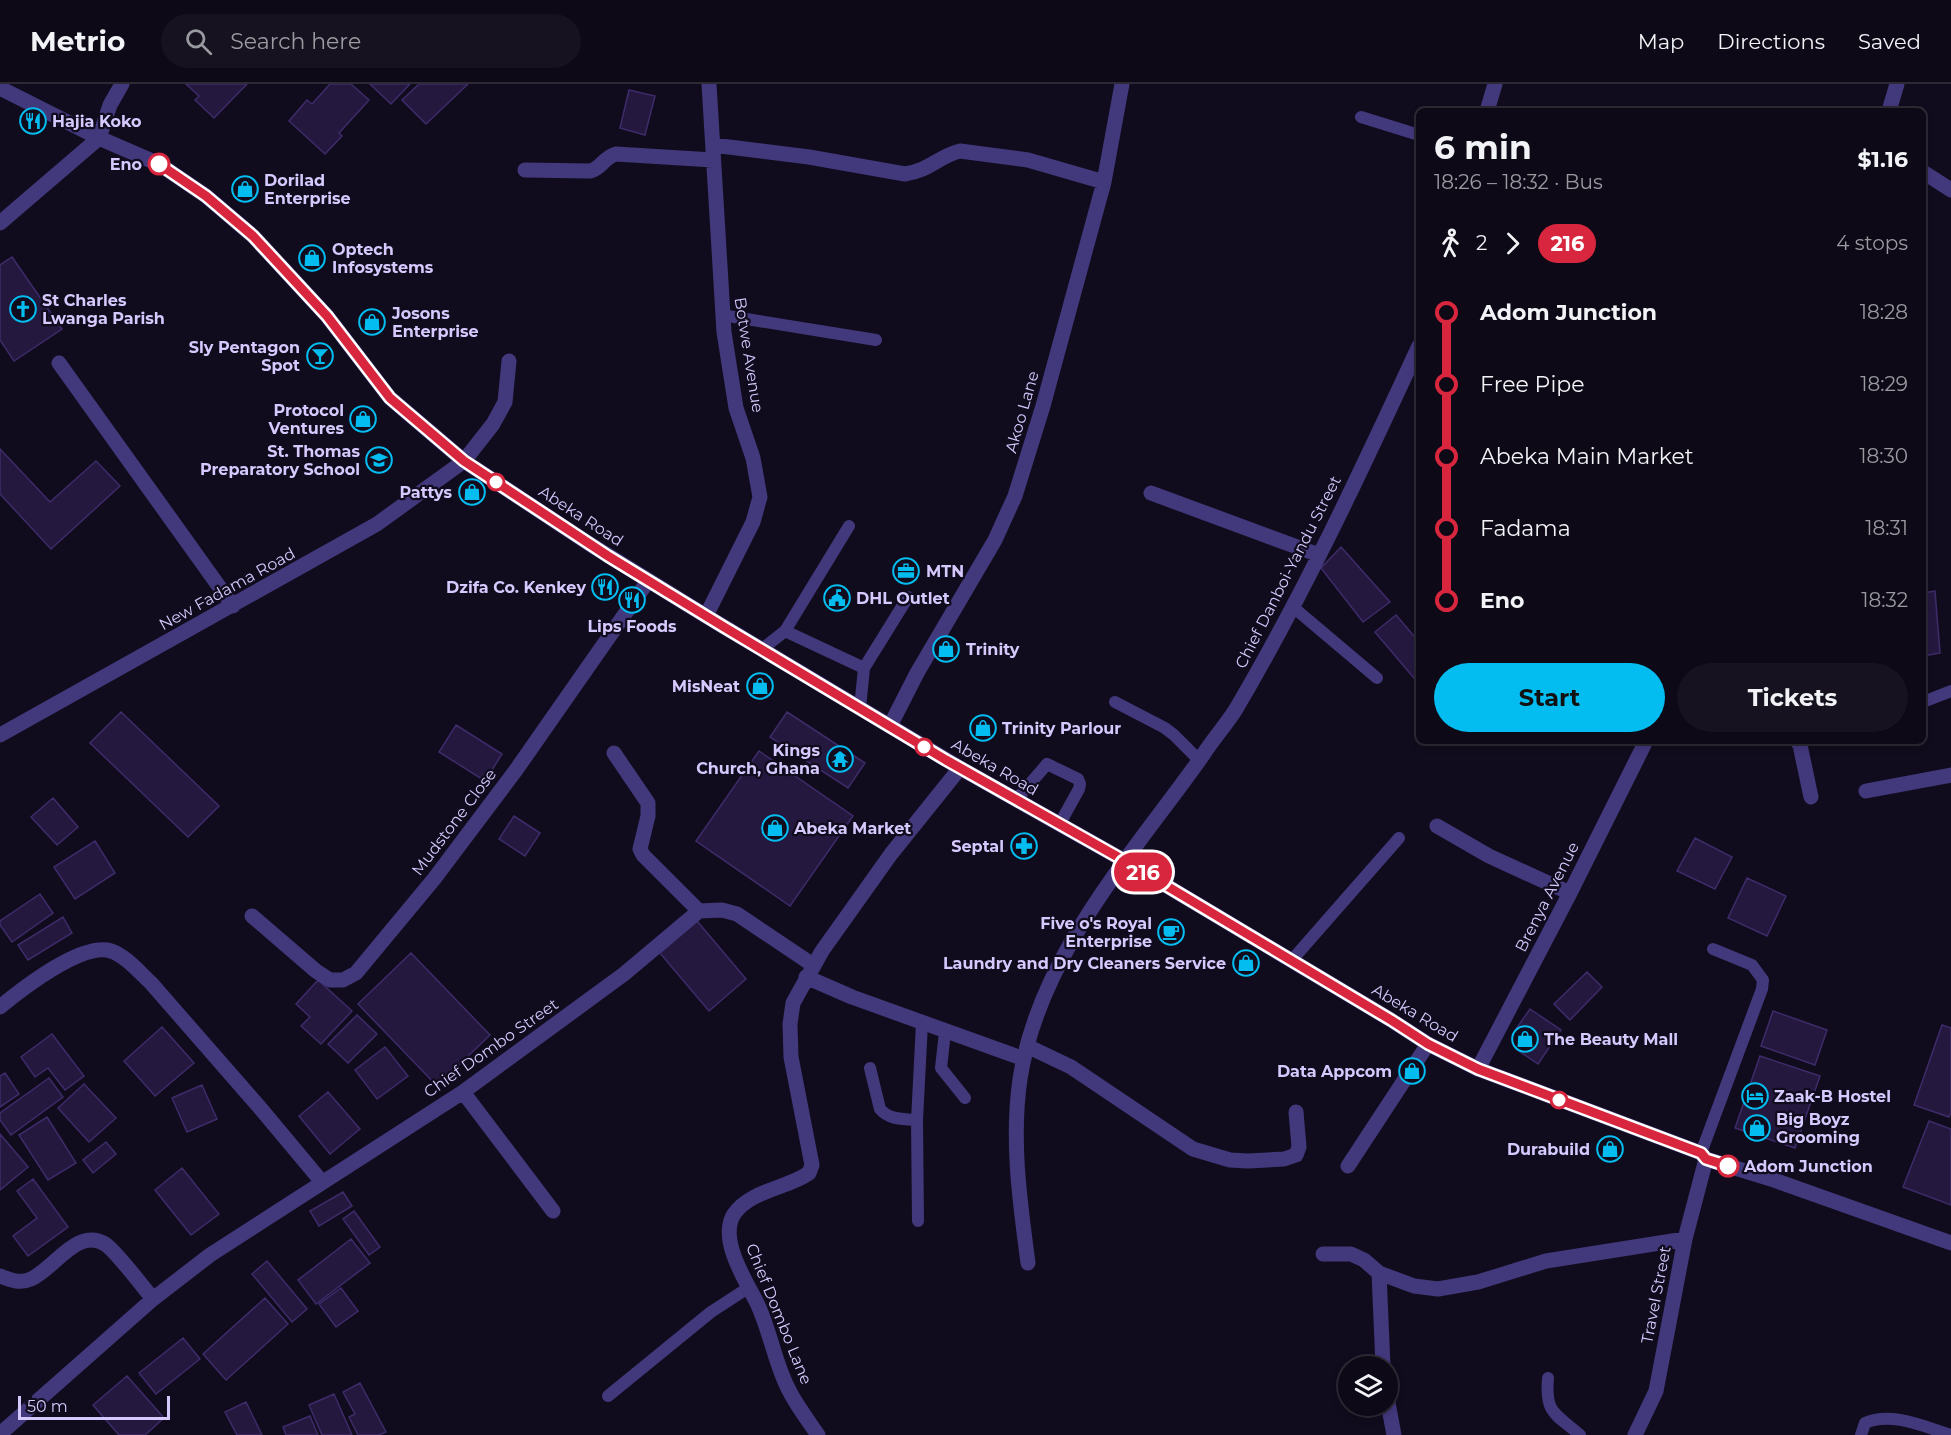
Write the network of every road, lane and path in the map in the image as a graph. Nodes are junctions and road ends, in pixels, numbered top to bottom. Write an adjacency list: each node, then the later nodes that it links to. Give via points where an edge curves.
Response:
1 (122, 84): 11 (street)
2 (709, 84): 12 (street, Botwe Avenue)
3 (1122, 84): 15 (street, Akoo Lane)
4 (1495, 84): 7 (street)
5 (1897, 84): 8 (street)
6 (0, 88): 11 (street, Abeka Road)
7 (1488, 108)
8 (1890, 108)
9 (1361, 117): 10 (lane)
10 (1416, 134)
11 (99, 138): 17 (street); 23 (street, Abeka Road, via 159,164 206,196 253,236 327,316 390,398)
12 (713, 153): 13 (street, via 616,154 596,170); 15 (street, via 809,157 905,174 919,172 960,151 1028,160); 18 (street, Botwe Avenue)
13 (525, 170)
14 (1926, 174): 16 (street)
15 (1104, 182): 40 (street, Akoo Lane, via 1015,496 995,540)
16 (1951, 190)
17 (0, 223)
18 (722, 315): 19 (lane); 31 (street, Botwe Avenue, via 736,408 753,458 760,497 753,522)
19 (876, 340)
20 (1416, 352): 26 (street, Chief Danboi-Yandu Street)
21 (509, 361): 23 (street, New Fadama Road, via 505,402)
22 (58, 363): 29 (street)
23 (464, 461): 27 (street, Abeka Road); 29 (street, New Fadama Road, via 378,524)
24 (1151, 493): 26 (street)
25 (849, 526): 32 (lane)
26 (1319, 555): 30 (street, Chief Danboi-Yandu Street)
27 (648, 581): 31 (street, Abeka Road); 57 (street, Mudstone Close, via 516,770 434,879 356,973 343,980 330,980)
28 (908, 597): 34 (lane)
29 (233, 606): 41 (street, New Fadama Road)
30 (1293, 607): 35 (lane); 45 (street, Chief Danboi-Yandu Street, via 1234,712)
31 (706, 616): 33 (street, Abeka Road)
32 (785, 631): 33 (lane); 34 (lane)
33 (761, 650): 39 (street, Abeka Road)
34 (864, 668): 39 (lane)
35 (1377, 678)
36 (1951, 691): 37 (lane)
37 (1926, 701)
38 (1115, 702): 45 (lane, via 1165,728)
39 (860, 708): 40 (street, Abeka Road)
40 (890, 726): 46 (street, Abeka Road)
41 (0, 735)
42 (1644, 744): 55 (street, Brenya Avenue)
43 (1799, 744): 49 (street)
44 (614, 753): 56 (street, via 648,803 640,849)
45 (1199, 760): 54 (street, Chief Danboi-Yandu Street)
46 (960, 768): 50 (street, Abeka Road); 60 (street, via 891,854)
47 (1951, 775): 48 (street)
48 (1866, 791)
49 (1811, 797)
50 (1016, 800): 51 (street, Abeka Road); 51 (lane, via 1047,764 1078,779 1079,789)
51 (1059, 825): 54 (street, Abeka Road)
52 (1437, 826): 55 (street, via 1489,856)
53 (1399, 838): 59 (lane)
54 (1125, 861): 59 (street, Abeka Road); 65 (street, Chief Danboi-Yandu Street, via 1055,973)
55 (1570, 893): 67 (street, Brenya Avenue)
56 (699, 911): 60 (street, via 737,914); 68 (street, Chief Dombo Street, via 624,974)
57 (252, 916)
58 (1713, 949): 72 (lane, via 1752,965 1763,980)
59 (1292, 960): 64 (street, Abeka Road)
60 (810, 971): 62 (street, via 852,997); 83 (street, Chief Dombo Lane, via 793,1003 790,1024 791,1057 812,1165 809,1173 798,1181 746,1201 733,1216 729,1230 737,1266)
61 (0, 1007): 74 (street, via 46,972 80,955 110,951 151,983)
62 (922, 1023): 63 (street); 71 (lane)
63 (945, 1032): 65 (street); 69 (lane, via 941,1068)
64 (1428, 1044): 67 (street, Abeka Road); 73 (street)
65 (1025, 1053): 70 (street, via 1071,1066 1193,1149 1230,1160 1284,1159 1296,1155); 80 (street, Chief Danboi-Yandu Street, via 1016,1130 1017,1180)
66 (870, 1068): 71 (lane, via 884,1114)
67 (1478, 1069): 72 (street, Abeka Road)
68 (464, 1092): 74 (street, Chief Dombo Street); 75 (street)
69 (965, 1098)
70 (1296, 1112)
71 (917, 1120): 76 (lane)
72 (1704, 1156): 77 (street, Travel Street); 78 (street, Abeka Road)
73 (1348, 1166)
74 (322, 1182): 84 (street, Chief Dombo Street, via 210,1255)
75 (553, 1211)
76 (918, 1221)
77 (1685, 1239): 81 (street, via 1546,1261 1478,1282 1438,1289 1414,1286); 93 (street, Travel Street, via 1656,1391)
78 (1951, 1243)
79 (1323, 1254): 81 (street, via 1351,1254)
80 (1028, 1263)
81 (1379, 1273): 85 (street)
82 (0, 1276): 84 (street, via 21,1282 31,1279 74,1246 95,1239 107,1245)
83 (748, 1288): 87 (lane, via 711,1312); 90 (street, Chief Dombo Lane, via 792,1396)
84 (153, 1299): 89 (street, Chief Dombo Street)
85 (1383, 1356)
86 (1548, 1378): 92 (lane, via 1548,1404)
87 (608, 1396)
88 (1390, 1416): 91 (street)
89 (0, 1434)
90 (818, 1435)
91 (1394, 1435)
92 (1580, 1435)
93 (1635, 1435)
94 (1861, 1435): 95 (lane, via 1865,1424 1875,1418 1899,1420)
95 (1951, 1435)

